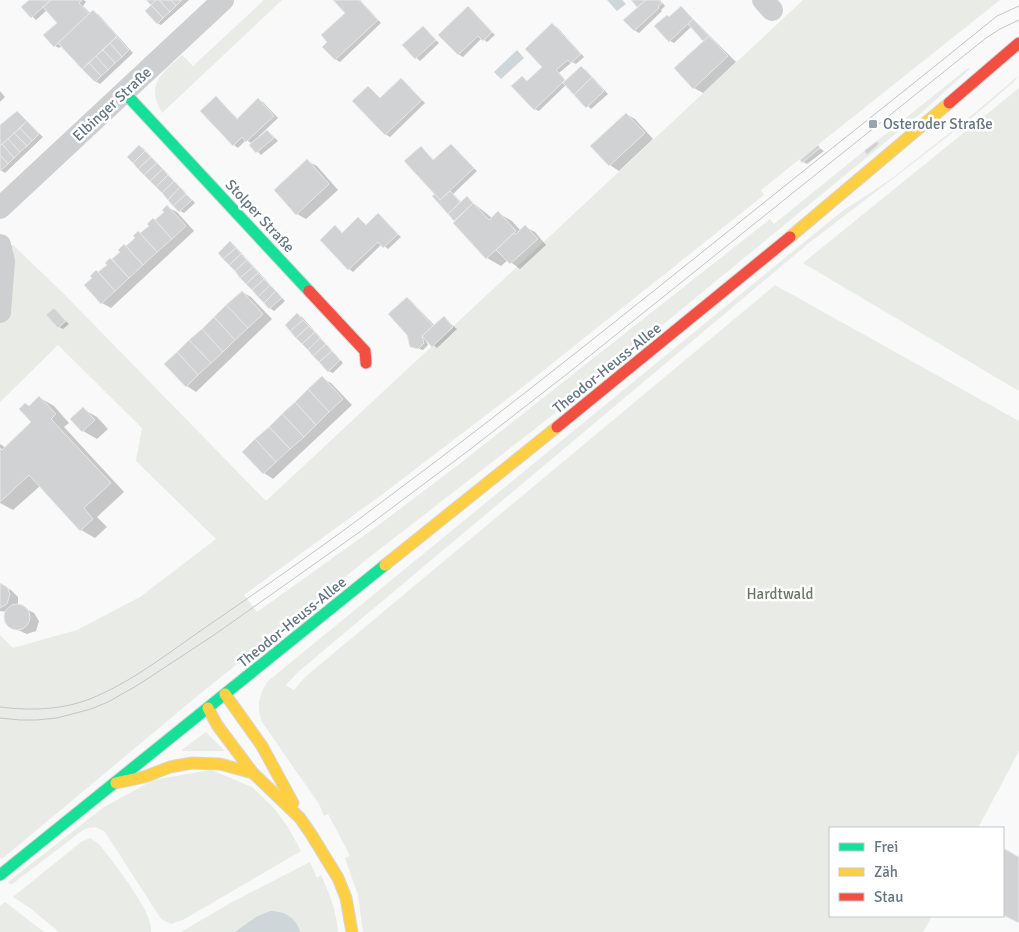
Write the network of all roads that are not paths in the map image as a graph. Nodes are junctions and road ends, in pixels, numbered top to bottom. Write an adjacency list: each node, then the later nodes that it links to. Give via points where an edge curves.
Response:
1 (223, 0): 3 (street, Elbinger Straße)
2 (1019, 44): 8 (main road, Theodor-Heuss-Allee, via 728,288)
3 (124, 92): 4 (street, Elbinger Straße); 7 (main road, Stolper Straße, via 366,351)
4 (0, 208)
5 (0, 245): 6 (street, via 4,261)
6 (0, 312)
7 (366, 363)
8 (225, 694): 9 (main road, Theodor-Heuss-Allee); 12 (main road, via 277,768)
9 (208, 708): 10 (main road); 11 (main road, Theodor-Heuss-Allee)
10 (253, 773): 11 (main road, via 220,764 192,762); 12 (main road)
11 (116, 783): 13 (main road, Theodor-Heuss-Allee)
12 (300, 818): 14 (main road, via 338,878 346,898)
13 (0, 875)
14 (352, 932)

